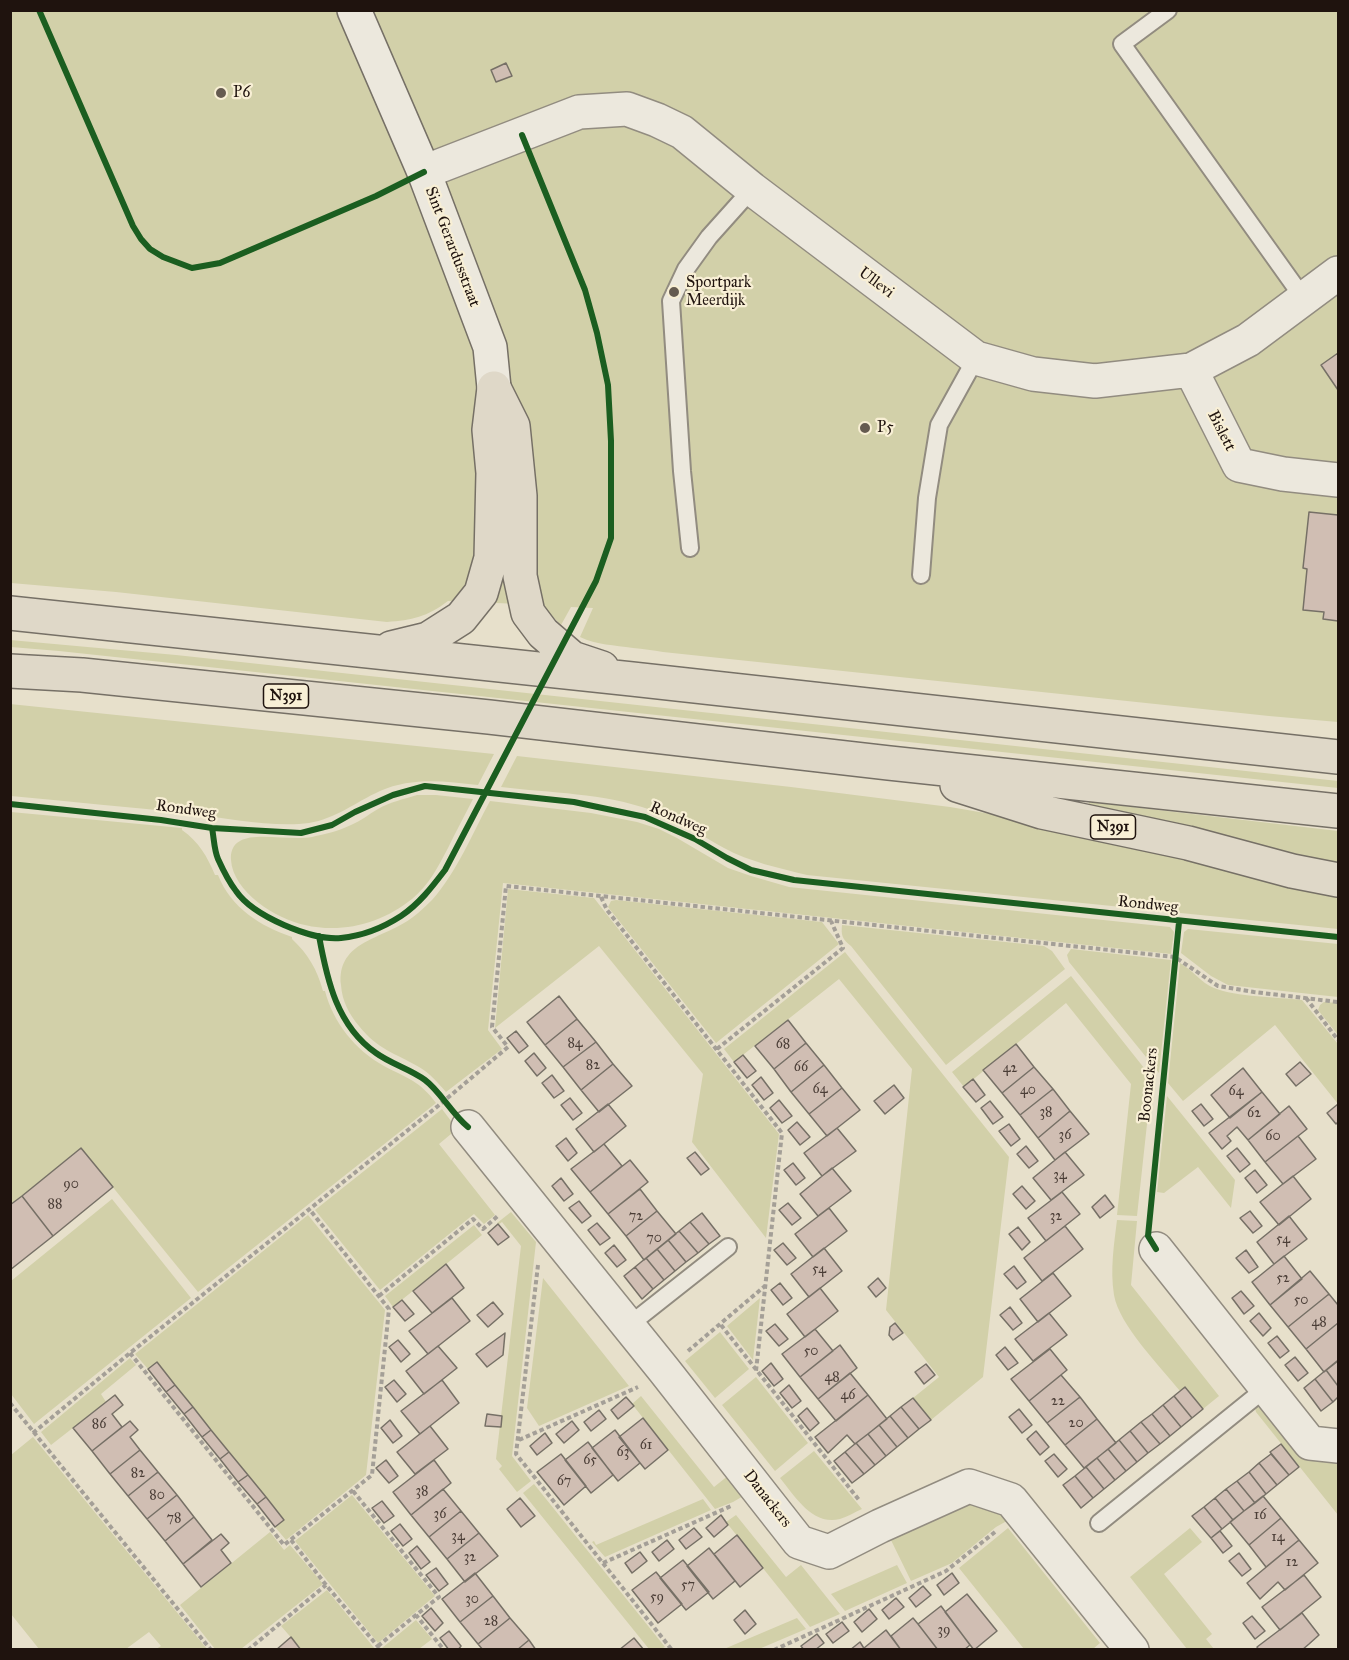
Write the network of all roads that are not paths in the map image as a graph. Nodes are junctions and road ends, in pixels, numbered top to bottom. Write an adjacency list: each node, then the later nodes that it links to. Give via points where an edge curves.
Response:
1 (354, 10): 3 (street, Sint Gerardusstraat)
2 (1168, 10): 6 (lane, via 1122,44)
3 (424, 172): 4 (street, Ullevi, via 579,112 627,109 682,132); 9 (street, Sint Gerardusstraat, via 490,347)
4 (752, 189): 7 (street, Ullevi); 11 (lane, via 709,237 671,301)
5 (1338, 273): 6 (street, Ullevi)
6 (1304, 299): 8 (street, Ullevi, via 1248,340)
7 (976, 358): 8 (street, Ullevi, via 1033,374 1095,381); 12 (lane, via 939,425 927,498)
8 (1191, 370): 10 (street, Bislett, via 1239,465)
9 (494, 388): 14 (main road, via 489,430 493,472 491,558 481,593 460,618 428,639); 16 (main road, via 513,426 520,496 520,576 528,613 543,633 572,658)
10 (1338, 480)
11 (690, 548)
12 (921, 575)
13 (10, 613): 14 (main road)
14 (373, 652): 16 (main road)
15 (10, 670): 18 (main road, N391, via 489,717)
16 (632, 679): 17 (main road)
17 (1338, 757)
18 (889, 763): 19 (main road, N391); 20 (main road, N391, via 1042,812)
19 (1338, 811)
20 (1338, 880)
21 (468, 1127): 24 (street, Danackers)
22 (728, 1247): 24 (lane)
23 (1156, 1249): 25 (street)
24 (628, 1326): 28 (street, Danackers, via 800,1542 829,1552 969,1486 1011,1500)
25 (1266, 1388): 26 (street, via 1310,1443); 27 (lane)
26 (1338, 1446)
27 (1099, 1523)
28 (1132, 1650)

